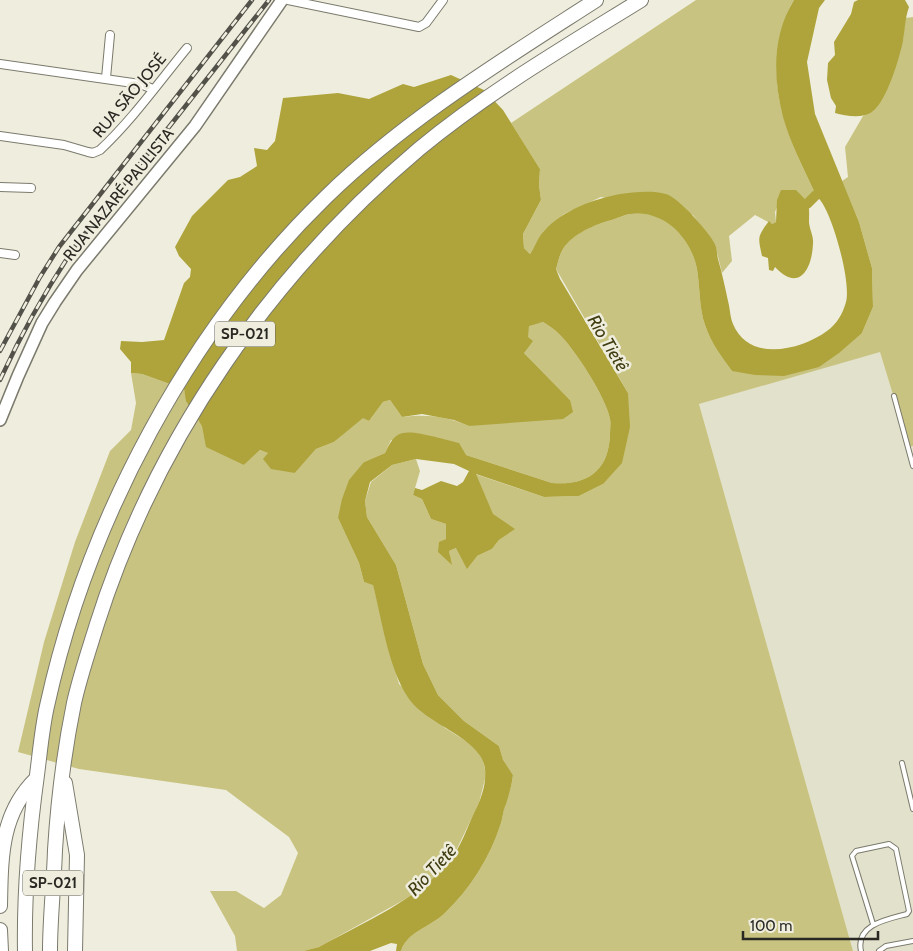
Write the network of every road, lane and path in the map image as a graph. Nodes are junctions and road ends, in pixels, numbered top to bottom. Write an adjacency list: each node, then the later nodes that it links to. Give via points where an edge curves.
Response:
1 (282, 0): 17 (main road, RUA NAZARÉ PAULISTA, via 195,126 77,270 55,302 42,323)
2 (288, 0): 3 (street, via 419,27 426,24)
3 (443, 0)
4 (596, 0): 21 (highway, SP-021, via 458,90 361,166 326,196 257,273 222,319 194,358 140,451 106,524 70,618 60,654 47,708)
5 (641, 0): 20 (highway, SP-021, via 495,91 418,150 336,227 276,293 242,338 166,458 129,536 84,664)
6 (110, 35): 9 (street)
7 (187, 48): 10 (street, RUA SÃO JOSÉ)
8 (0, 64): 9 (street)
9 (106, 78): 10 (street)
10 (153, 89): 11 (street, RUA SÃO JOSÉ, via 109,142 95,152)
11 (0, 136)
12 (0, 187): 13 (street)
13 (31, 188)
14 (0, 253): 15 (street)
15 (15, 255)
16 (894, 396): 18 (lane)
17 (0, 420)
18 (913, 466)
19 (902, 763): 22 (lane)
20 (62, 774): 29 (highway, SP-021); 30 (highway, via 75,837)
21 (36, 779): 23 (highway, via 20,798 2,842); 28 (highway, SP-021, via 26,893)
22 (913, 809)
23 (0, 906)
24 (873, 924): 24 (lane, via 852,856 856,851 889,844 896,849 909,911); 31 (lane, via 864,932)
25 (0, 930): 27 (highway)
26 (912, 941): 32 (lane, via 886,946)
27 (1, 951)
28 (25, 951)
29 (50, 951)
30 (75, 951)
31 (861, 951)
32 (879, 951)

